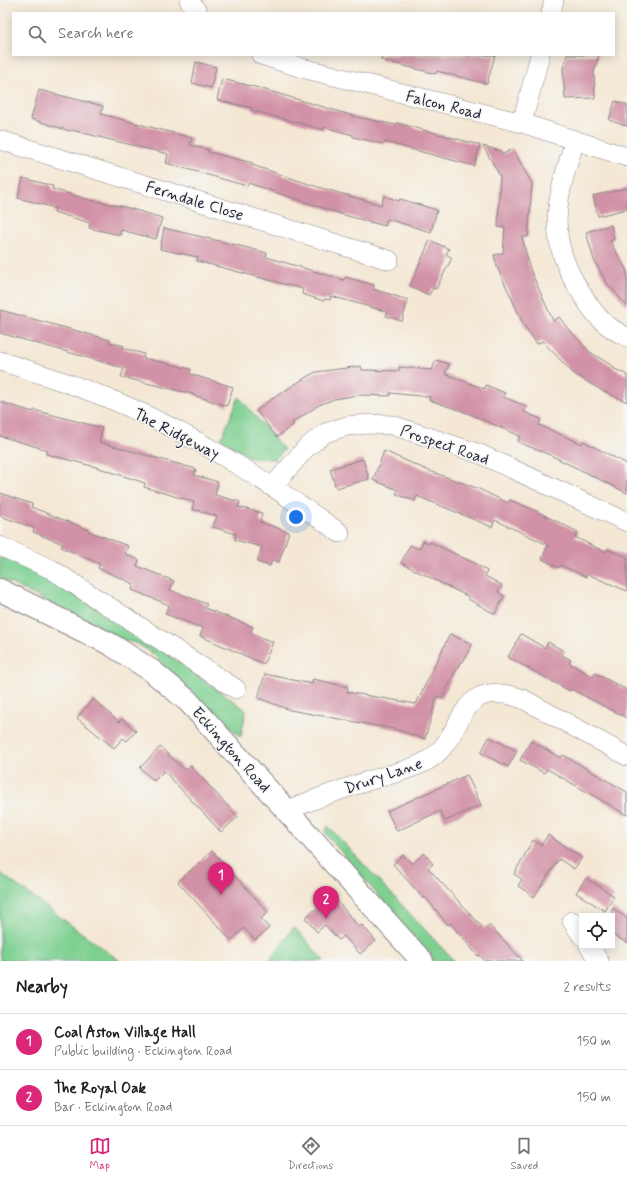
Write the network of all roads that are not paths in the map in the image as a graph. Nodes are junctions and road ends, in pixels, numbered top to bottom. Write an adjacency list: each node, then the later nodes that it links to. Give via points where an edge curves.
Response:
1 (189, 0): 3 (street)
2 (554, 0): 4 (street)
3 (197, 12)
4 (551, 12)
5 (263, 56): 7 (street, Falcon Road)
6 (540, 56): 7 (street)
7 (522, 123): 9 (street, Falcon Road)
8 (0, 140): 11 (street, Ferndale Close)
9 (575, 140): 10 (street, Falcon Road); 12 (street, via 562,182 557,210 557,235 562,257 572,280 599,318 610,329)
10 (627, 157)
11 (389, 260)
12 (627, 338)
13 (0, 361): 14 (street, The Ridgeway, via 52,378 147,416)
14 (273, 486): 15 (street, Prospect Road, via 306,448 325,433 347,426 392,425 480,454); 16 (street, The Ridgeway)
15 (627, 522)
16 (340, 533)
17 (0, 546): 19 (street, via 51,569)
18 (0, 590): 21 (main road, Eckington Road, via 110,644 152,671 188,701)
19 (236, 689)
20 (627, 756): 21 (street, Drury Lane, via 524,699 506,693 490,692 465,709 436,756 409,768)
21 (287, 810): 23 (main road, Eckington Road)
22 (592, 949): 24 (street)
23 (422, 961)
24 (599, 961)

